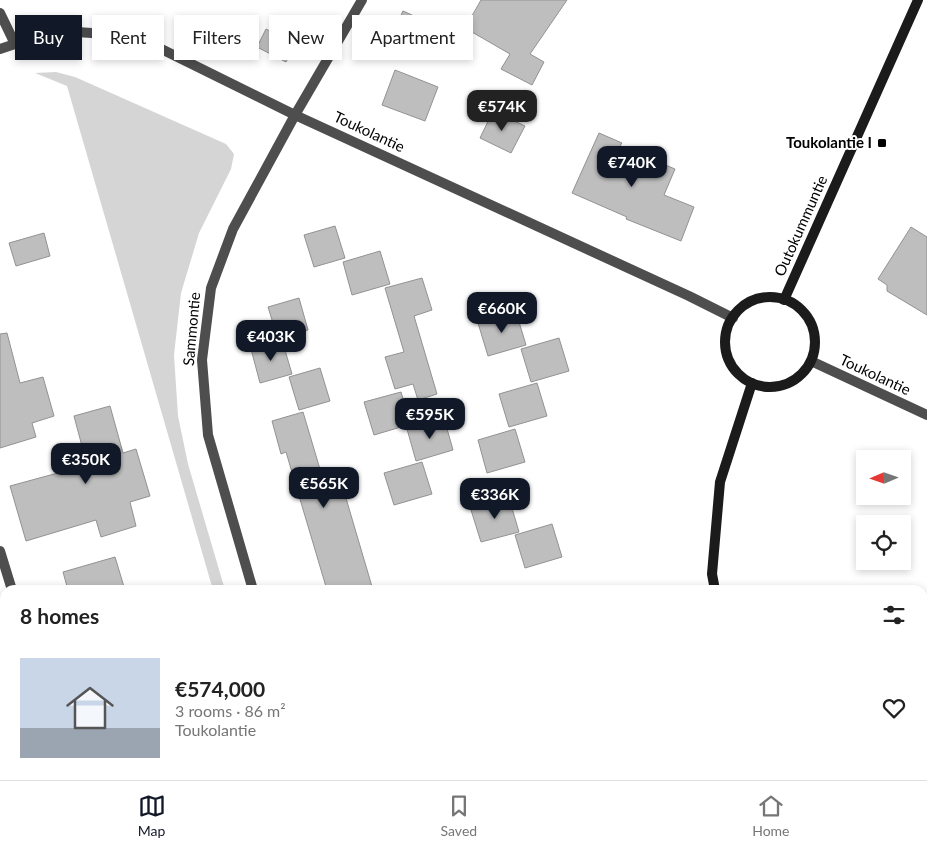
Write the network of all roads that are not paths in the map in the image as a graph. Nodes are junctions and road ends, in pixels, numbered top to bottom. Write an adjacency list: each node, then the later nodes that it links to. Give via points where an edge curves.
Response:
1 (362, 0): 7 (street, Sammontie)
2 (918, 0): 8 (main road, Outokummuntie)
3 (0, 13): 5 (street)
4 (82, 32): 7 (street, Toukolantie, via 136,36)
5 (15, 44): 6 (street, Toukolantie)
6 (0, 49)
7 (295, 115): 9 (street, Toukolantie); 15 (street, Sammontie, via 233,229 210,288 202,360 208,435)
8 (784, 300): 9 (main road, via 770,297 755,300); 10 (main road, via 798,307 808,318 814,332 815,347)
9 (732, 318): 11 (main road, via 726,332 730,363)
10 (811, 361): 11 (main road, via 803,373 780,386); 12 (street, Toukolantie)
11 (752, 384): 16 (main road, via 720,482 712,574)
12 (927, 415)
13 (0, 551): 14 (street)
14 (10, 585)
15 (252, 585)
16 (714, 585)

